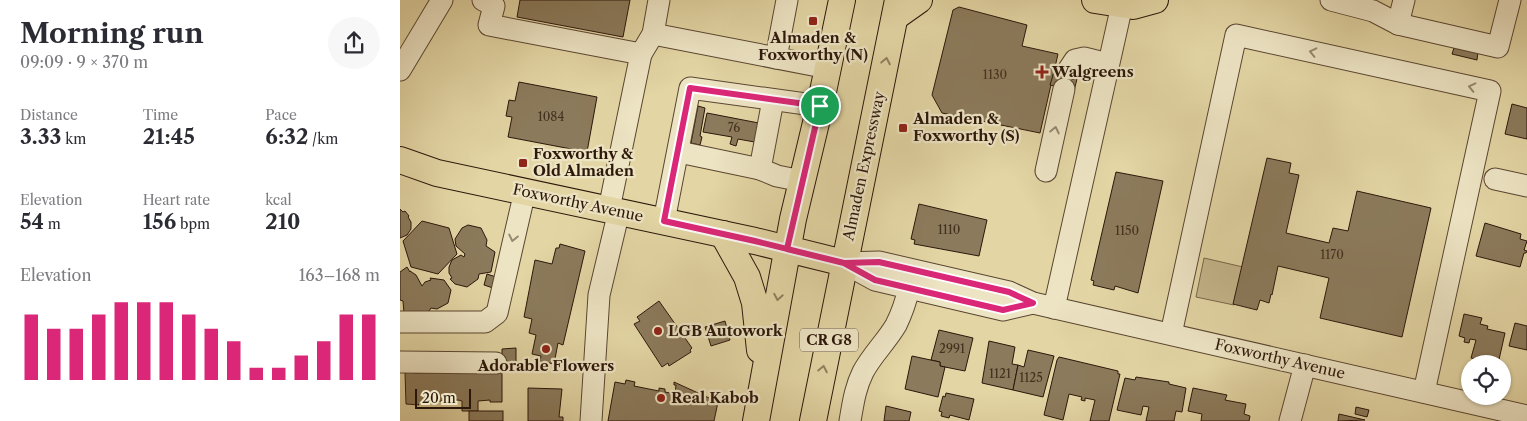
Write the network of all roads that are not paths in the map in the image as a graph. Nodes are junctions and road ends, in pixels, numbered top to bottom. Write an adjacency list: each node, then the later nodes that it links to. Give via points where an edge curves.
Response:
1 (442, 0): 20 (street)
2 (483, 0): 16 (street, via 494,6 489,25)
3 (659, 0): 15 (street)
4 (787, 0): 17 (street)
5 (842, 0): 19 (main road)
6 (919, 0): 13 (main road)
7 (1095, 0): 12 (main road)
8 (1155, 0): 12 (main road, via 1133,6)
9 (1331, 0): 14 (street, via 1373,11)
10 (1404, 0): 14 (street)
11 (1510, 0): 14 (street, via 1498,47)
12 (1122, 5): 18 (street)
13 (896, 9): 35 (main road, Almaden Expressway / CR G8, one-way to 13)
14 (1398, 24)
15 (653, 34): 16 (street); 17 (street)
16 (641, 54): 31 (street)
17 (776, 58): 19 (street)
18 (1108, 64): 26 (street, one-way to 18, via 1066,79 1076,60 1084,58); 38 (street)
19 (828, 68): 22 (main road)
20 (400, 70)
21 (773, 100): 22 (street); 23 (street, via 690,88); 25 (street)
22 (820, 106): 28 (main road)
23 (679, 152): 25 (street); 32 (street)
24 (400, 160): 30 (main road, Foxworthy Avenue, via 437,173)
25 (760, 168): 28 (street, via 777,176)
26 (1046, 171)
27 (1495, 179): 29 (street)
28 (802, 181): 34 (main road)
29 (1527, 186)
30 (525, 191): 31 (main road, Foxworthy Avenue); 39 (street, one-way to 39, via 497,313 485,322)
31 (614, 210): 32 (main road, Foxworthy Avenue); 47 (street, via 599,295)
32 (664, 221): 33 (main road, Foxworthy Avenue)
33 (723, 234): 34 (main road, Foxworthy Avenue); 44 (main road, via 747,276 755,303)
34 (787, 249): 35 (main road, Foxworthy Avenue); 44 (main road, one-way to 44)
35 (844, 263): 36 (street, Foxworthy Avenue, via 875,280); 37 (street, Foxworthy Avenue, via 879,262 1009,292); 49 (main road, Almaden Expressway / CR G8, one-way to 35)
36 (909, 288): 37 (street, Foxworthy Avenue, via 1003,310); 50 (street, via 896,325 862,373 855,390)
37 (1033, 303): 38 (street, Foxworthy Avenue)
38 (1054, 308): 40 (street, Foxworthy Avenue)
39 (400, 322)
40 (1171, 334): 43 (street, Foxworthy Avenue); 45 (street, one-way to 40, via 1490,91 1236,35)
41 (400, 362): 42 (street)
42 (496, 363)
43 (1305, 365): 45 (street, Foxworthy Avenue); 51 (street)
44 (764, 375): 48 (main road)
45 (1424, 392): 46 (street, Foxworthy Avenue)
46 (1527, 416)
47 (591, 421)
48 (756, 421)
49 (813, 421)
50 (850, 421)
51 (1290, 421)

